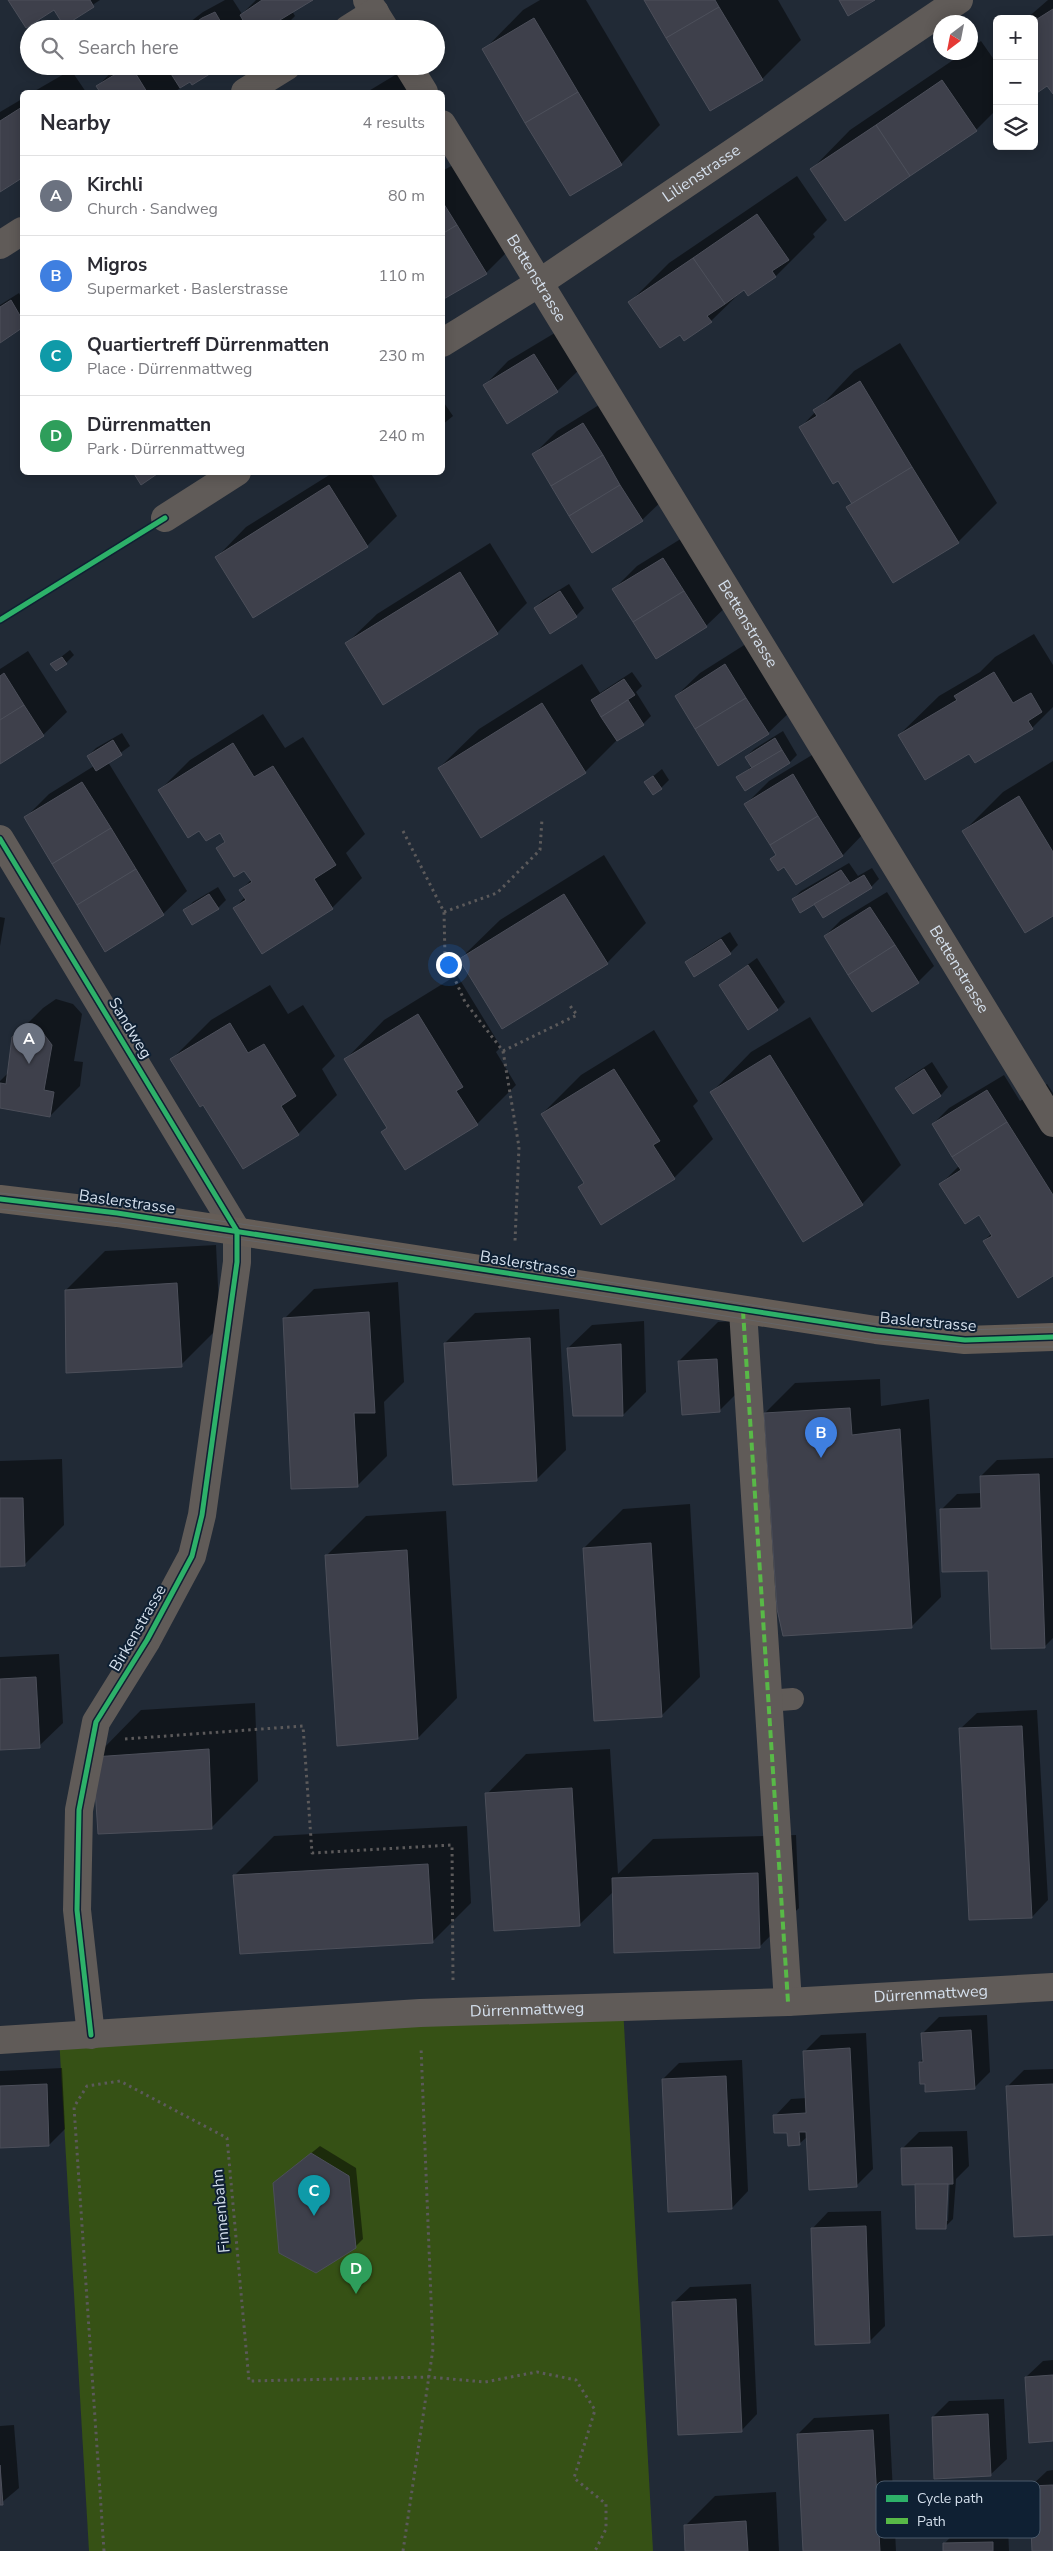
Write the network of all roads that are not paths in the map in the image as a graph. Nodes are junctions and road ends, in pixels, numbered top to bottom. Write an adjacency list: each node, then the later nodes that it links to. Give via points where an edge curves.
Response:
1 (959, 0): 11 (street, Lilienstrasse)
2 (376, 14): 3 (street)
3 (365, 20)
4 (272, 75): 6 (street)
5 (414, 75): 7 (street)
6 (248, 90)
7 (423, 90)
8 (445, 129): 11 (street, Bettenstrasse)
9 (20, 232): 10 (street)
10 (0, 245)
11 (539, 283): 12 (street, Lilienstrasse); 16 (street, Bettenstrasse)
12 (445, 341)
13 (232, 475): 14 (street)
14 (165, 518)
15 (0, 839): 18 (street, Sandweg)
16 (1053, 1124)
17 (0, 1200): 18 (main road, Baslerstrasse)
18 (237, 1231): 19 (main road, Baslerstrasse); 23 (street, Birkenstrasse, via 237,1262 202,1515 192,1556 147,1640 96,1722 79,1810 77,1910)
19 (742, 1311): 20 (main road, Baslerstrasse, via 965,1340); 22 (street, via 780,1700 788,1900)
20 (1053, 1337)
21 (1053, 1987): 22 (street, Dürrenmattweg)
22 (788, 2002): 23 (street, Dürrenmattweg, via 420,2014)
23 (91, 2035): 24 (street, Dürrenmattweg)
24 (0, 2040)

